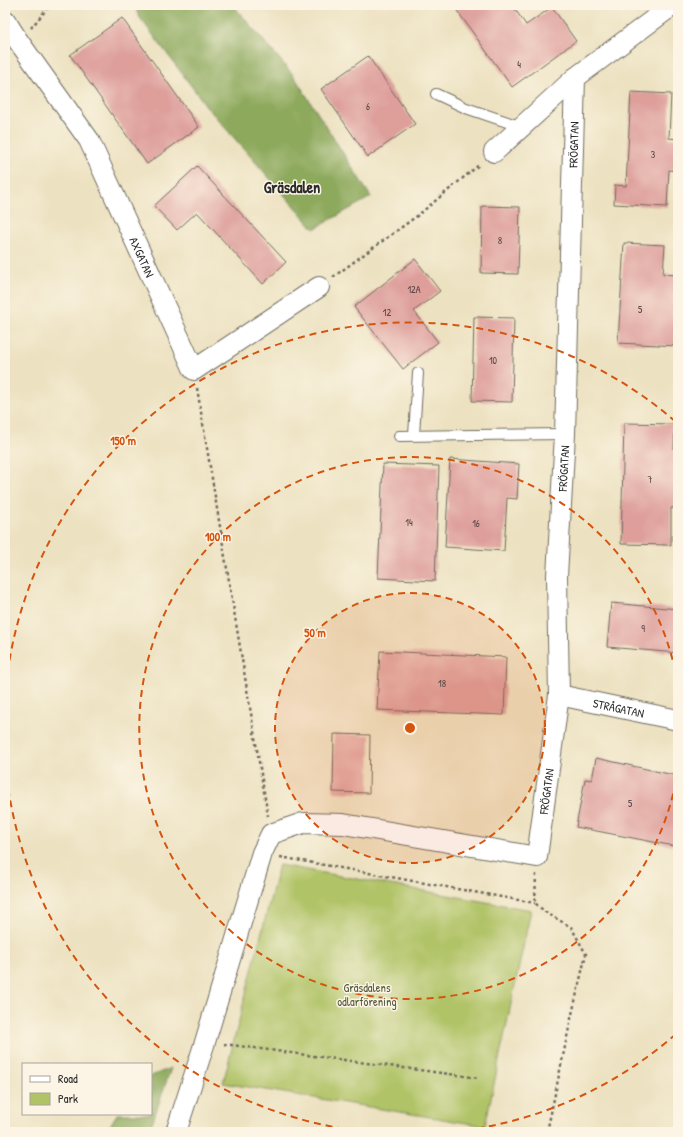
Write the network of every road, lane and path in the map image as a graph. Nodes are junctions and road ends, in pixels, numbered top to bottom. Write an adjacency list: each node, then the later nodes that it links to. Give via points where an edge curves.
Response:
1 (50, 5): 4 (path)
2 (673, 5): 5 (street)
3 (5, 20): 4 (street, AXGATAN)
4 (19, 42): 10 (street, AXGATAN, via 89,140)
5 (575, 78): 7 (street); 12 (street, FRÖGATAN)
6 (436, 94): 7 (lane, via 466,108)
7 (522, 127): 8 (street)
8 (494, 152): 9 (path, via 417,216)
9 (319, 287): 10 (street)
10 (194, 370): 17 (path)
11 (418, 373): 14 (lane)
12 (565, 434): 14 (lane); 15 (street, FRÖGATAN, via 557,576)
13 (399, 436): 14 (lane)
14 (414, 436)
15 (559, 695): 16 (street, STRÅGATAN); 19 (street, FRÖGATAN)
16 (678, 720)
17 (271, 834): 18 (street); 19 (street, via 303,823 343,824)
18 (262, 854): 20 (path); 21 (street)
19 (537, 857): 20 (path)
20 (535, 903): 24 (path, via 571,927 586,954)
21 (205, 1042): 22 (path); 23 (street)
22 (478, 1078)
23 (176, 1132)
24 (548, 1132)

